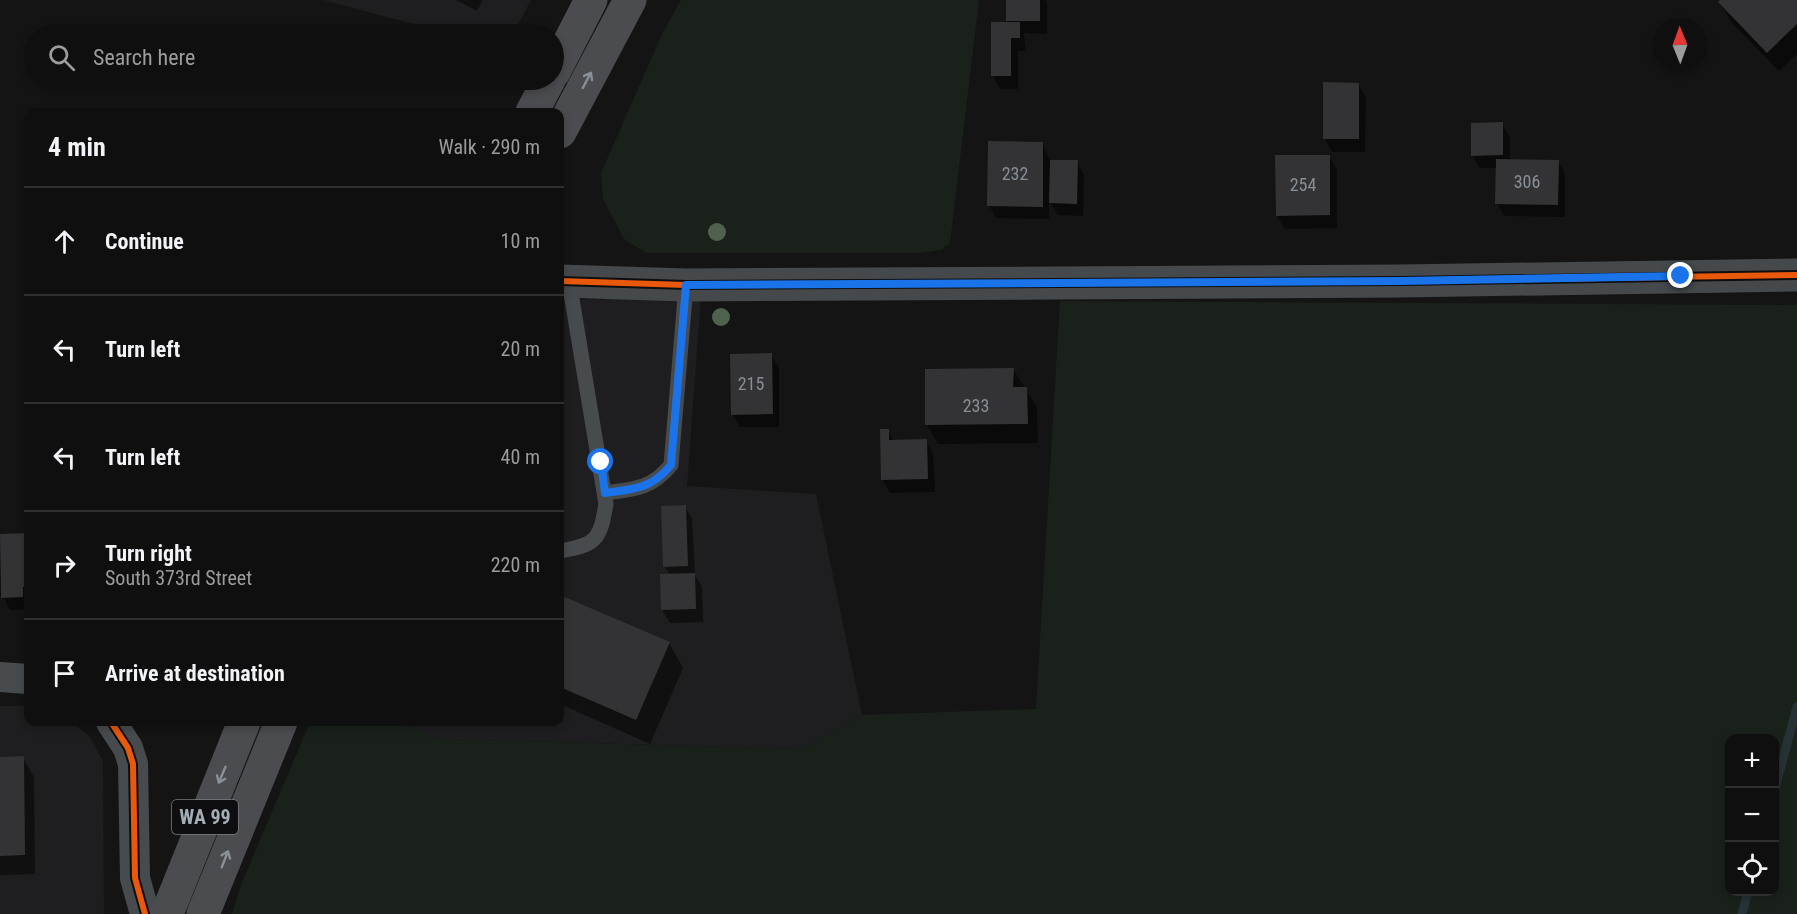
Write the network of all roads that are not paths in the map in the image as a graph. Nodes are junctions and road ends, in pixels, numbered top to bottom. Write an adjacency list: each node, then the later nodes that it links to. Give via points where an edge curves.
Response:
1 (630, 0): 6 (main road, one-way to 1)
2 (590, 1): 3 (main road)
3 (564, 52)
4 (544, 90): 5 (main road)
5 (534, 108)
6 (564, 124)
7 (1797, 274): 9 (street, via 1401,281)
8 (564, 281): 9 (street); 10 (lane)
9 (686, 285): 10 (lane, via 671,465 658,480 641,488)
10 (605, 493): 11 (lane, via 601,531 585,547)
11 (564, 550)
12 (0, 677): 13 (street)
13 (24, 679)
14 (114, 726): 17 (street, via 128,747 133,764 135,878)
15 (242, 726): 18 (main road, WA 99, one-way to 18)
16 (279, 726): 19 (main road, WA 99, one-way to 16)
17 (145, 914)
18 (167, 914)
19 (203, 914)

